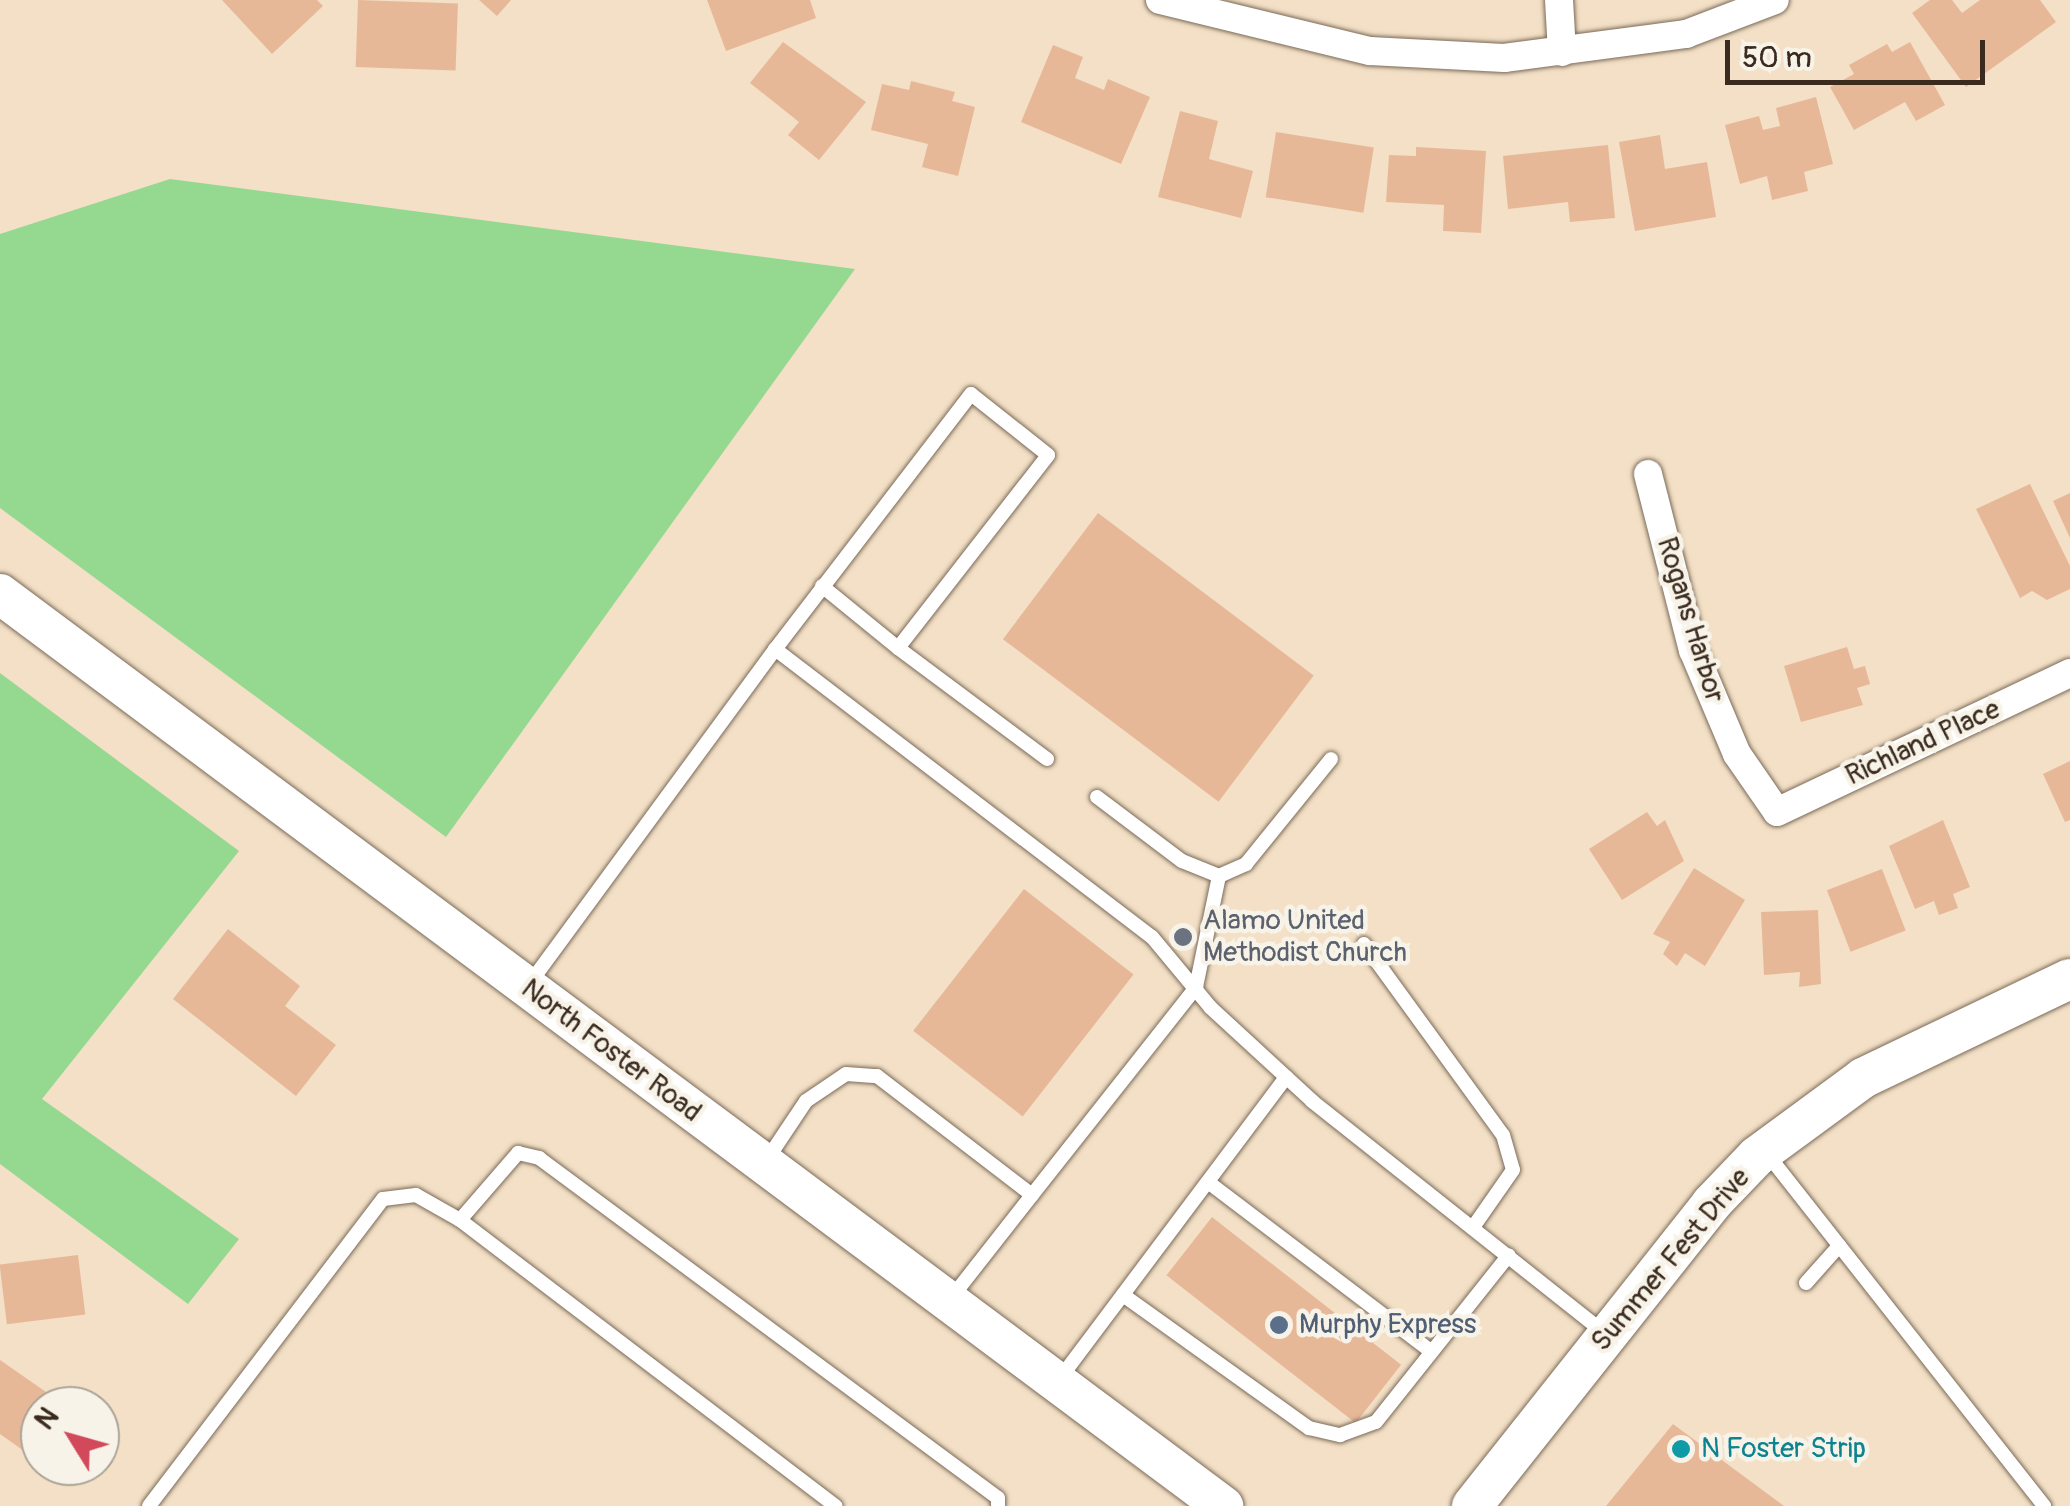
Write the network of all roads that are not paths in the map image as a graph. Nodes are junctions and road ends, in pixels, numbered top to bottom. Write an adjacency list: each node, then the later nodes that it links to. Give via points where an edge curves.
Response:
1 (1160, 0): 4 (street, via 1370,51 1504,58)
2 (1559, 0): 4 (street)
3 (1775, 0): 4 (street, via 1686,34)
4 (1562, 52)
5 (1648, 474): 14 (street, Rogans Harbor, via 1693,650 1737,754)
6 (822, 586): 8 (lane); 8 (lane, via 971,394 1024,433 1048,456); 9 (lane)
7 (0, 594): 19 (main road, North Foster Road)
8 (898, 648): 11 (lane)
9 (775, 649): 18 (lane, via 1152,937); 19 (lane)
10 (2070, 673): 14 (street, Richland Place)
11 (1046, 759)
12 (1331, 759): 15 (lane, via 1246,864)
13 (1097, 797): 15 (lane, via 1182,862)
14 (1777, 812)
15 (1219, 876): 18 (lane)
16 (1364, 944): 26 (lane, via 1503,1135 1513,1170)
17 (2070, 978): 21 (main road, Summer Fest Drive, via 1863,1078)
18 (1196, 987): 20 (lane); 24 (lane)
19 (526, 988): 22 (main road, North Foster Road)
20 (1286, 1078): 23 (lane); 26 (lane)
21 (1764, 1150): 27 (lane); 32 (main road, Summer Fest Drive, via 1711,1204)
22 (764, 1164): 24 (lane, via 806,1101 846,1074 876,1076); 31 (main road, North Foster Road)
23 (1208, 1182): 30 (lane); 33 (lane)
24 (1032, 1195): 31 (lane)
25 (460, 1220): 36 (lane, via 416,1195 384,1198); 37 (lane); 38 (lane, via 518,1154 540,1158 998,1498)
26 (1474, 1226): 28 (lane)
27 (1839, 1246): 29 (lane); 35 (lane)
28 (1509, 1255): 32 (lane); 33 (lane)
29 (1806, 1284)
30 (1123, 1295): 33 (lane, via 1309,1428 1340,1435 1376,1422); 34 (lane)
31 (948, 1302): 34 (main road, North Foster Road)
32 (1607, 1336): 40 (main road, Summer Fest Drive)
33 (1428, 1350)
34 (1057, 1383): 39 (main road, North Foster Road)
35 (2040, 1504)
36 (149, 1506)
37 (836, 1506)
38 (998, 1506)
39 (1223, 1506)
40 (1472, 1506)

